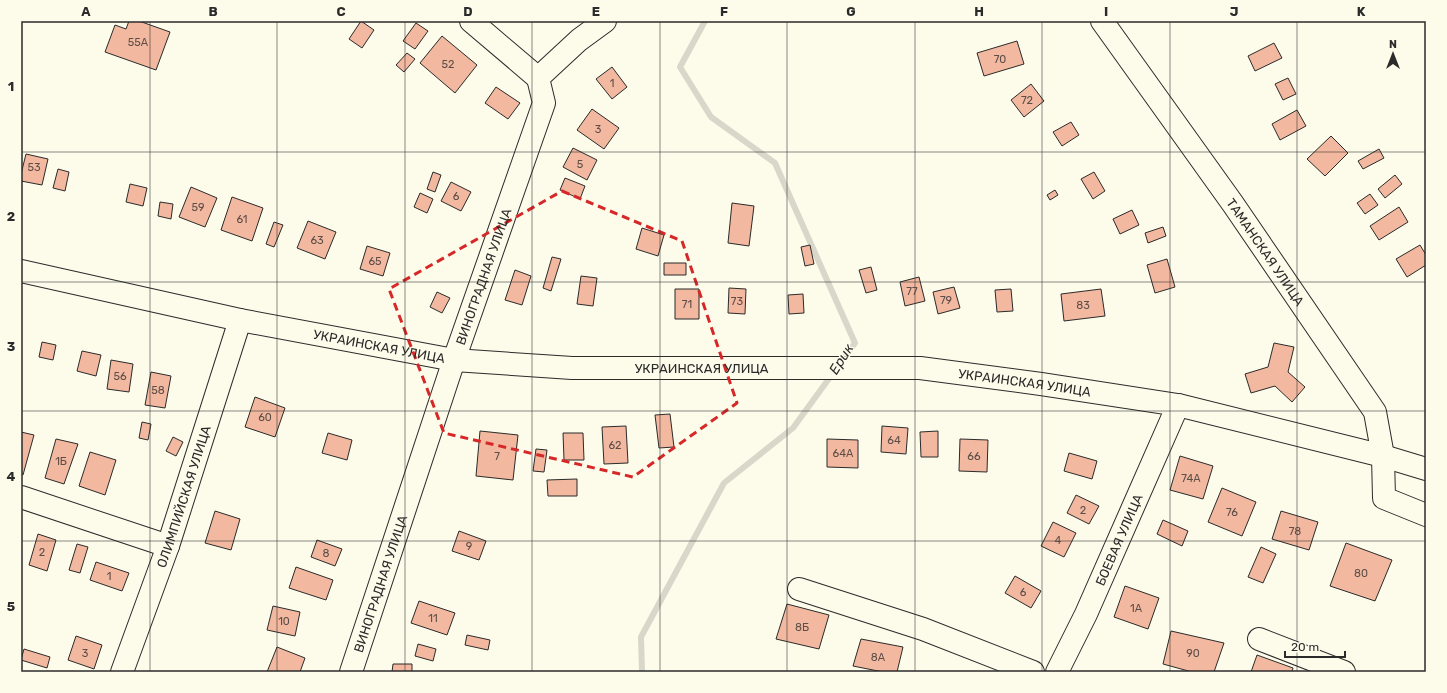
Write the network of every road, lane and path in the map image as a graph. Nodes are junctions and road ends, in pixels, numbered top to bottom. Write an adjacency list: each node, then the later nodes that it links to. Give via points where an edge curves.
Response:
1 (471, 21): 4 (street)
2 (605, 21): 4 (street, via 579,40)
3 (1102, 21): 9 (street, ТАМАНСКАЯ УЛИЦА, via 1233,204 1375,412)
4 (538, 78): 7 (street, ВИНОГРАДНАЯ УЛИЦА, via 544,103)
5 (21, 270): 6 (street, УКРАИНСКАЯ УЛИЦА)
6 (240, 320): 7 (street, УКРАИНСКАЯ УЛИЦА); 13 (street, ОЛИМПИЙСКАЯ УЛИЦА)
7 (454, 360): 8 (street, УКРАИНСКАЯ УЛИЦА, via 572,368 920,368); 17 (street, ВИНОГРАДНАЯ УЛИЦА)
8 (1178, 405): 9 (street, УКРАИНСКАЯ УЛИЦА); 19 (street, БОЕВАЯ УЛИЦА, via 1086,614)
9 (1383, 456): 10 (street); 12 (street, ТАМАНСКАЯ УЛИЦА, via 1384,498)
10 (1426, 469)
11 (21, 497): 13 (street)
12 (1426, 514)
13 (168, 546): 16 (street, ОЛИМПИЙСКАЯ УЛИЦА)
14 (799, 589): 18 (street, via 923,629)
15 (1258, 640): 20 (street)
16 (122, 672)
17 (351, 672)
18 (1033, 672)
19 (1057, 672)
20 (1344, 672)

